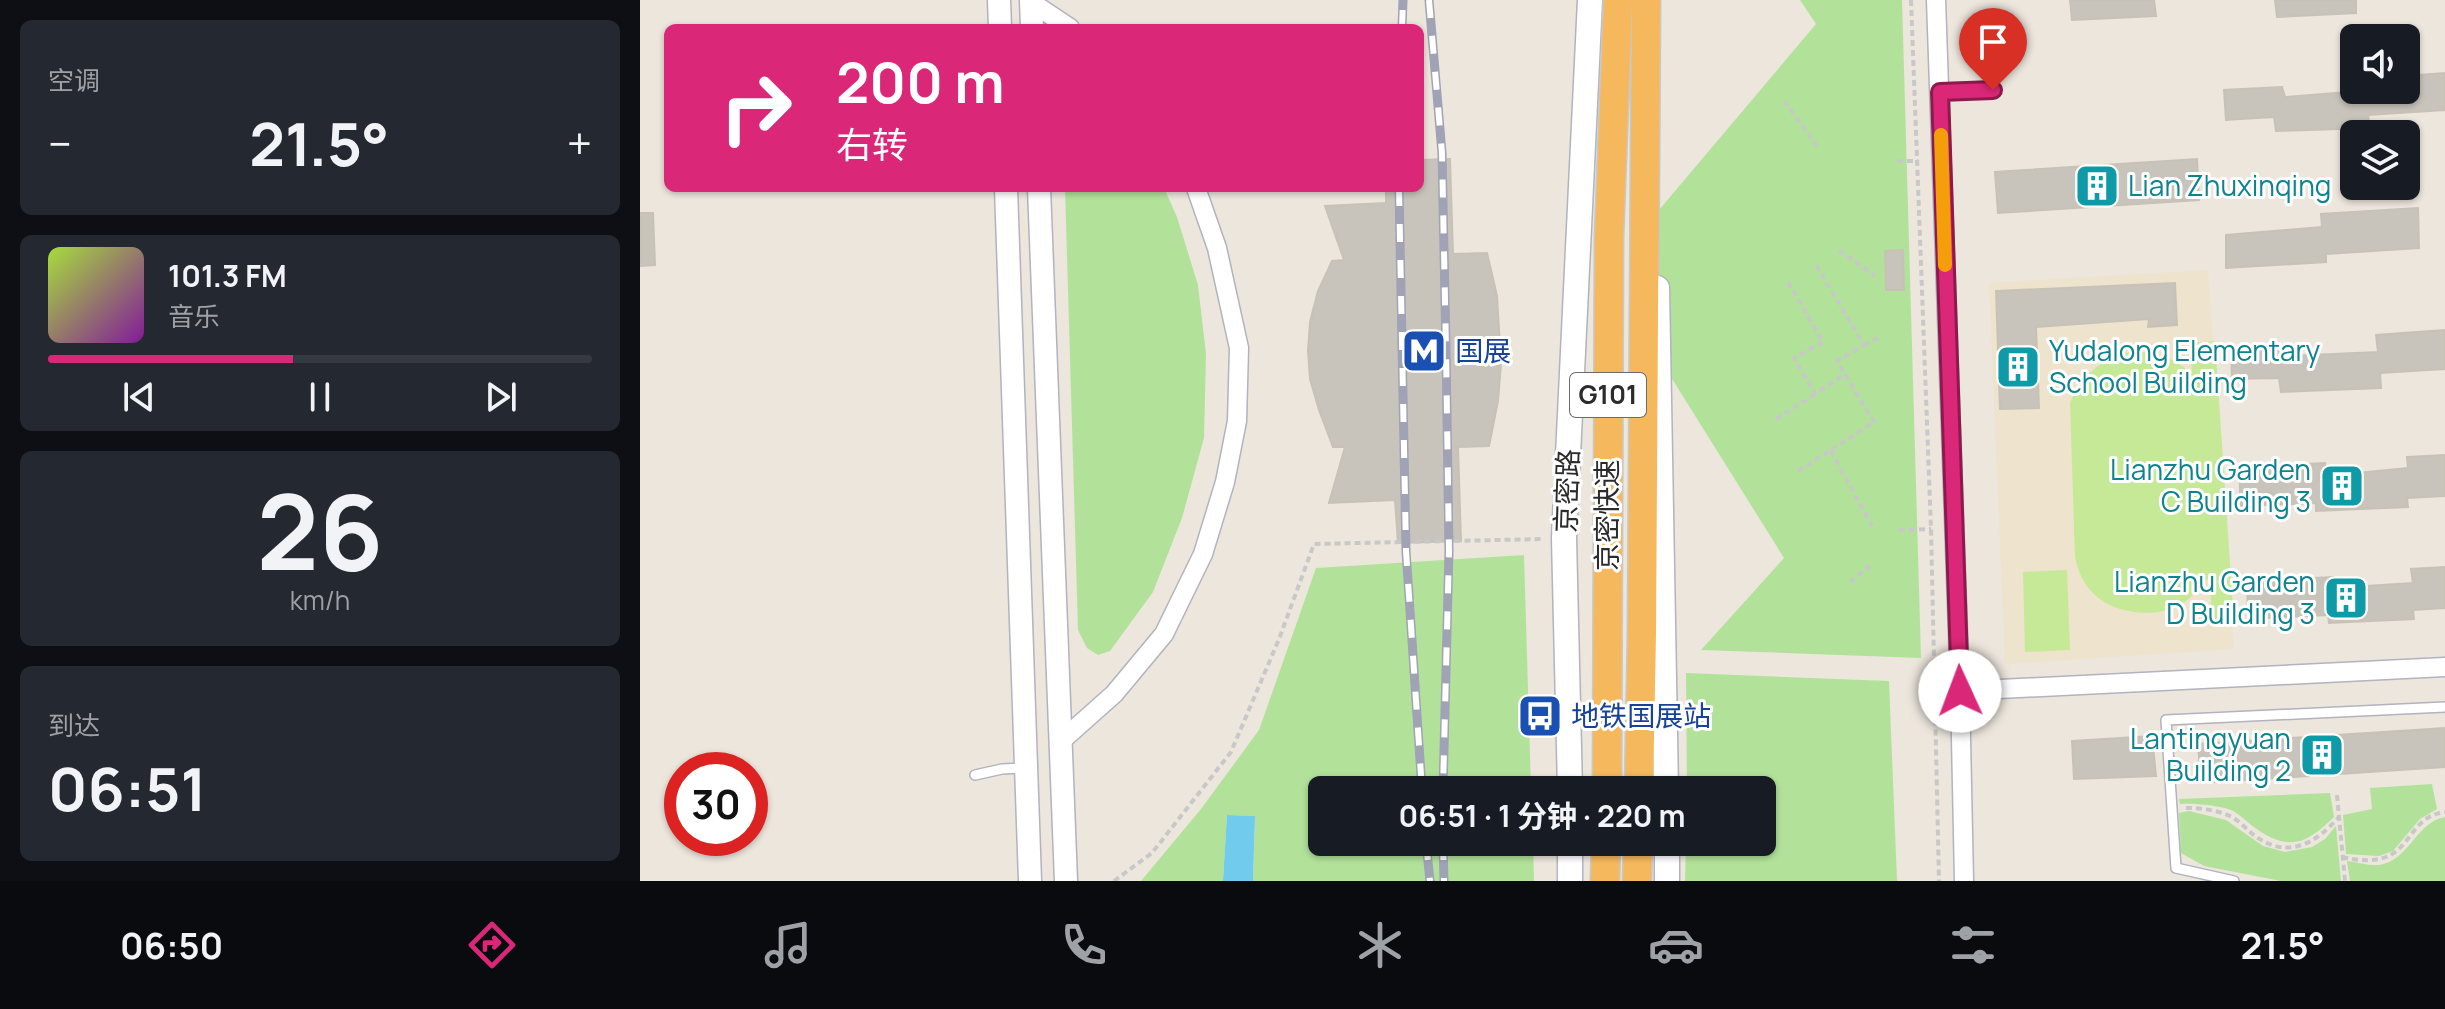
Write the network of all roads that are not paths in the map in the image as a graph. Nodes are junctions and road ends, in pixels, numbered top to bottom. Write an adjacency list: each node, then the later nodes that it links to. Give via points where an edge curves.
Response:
1 (999, 0): 8 (street)
2 (1590, 0): 22 (main road, 京密路 / G101, via 1564,538)
3 (1618, 0): 23 (highway, 京密快速 / G101, via 1609,236)
4 (1646, 0): 24 (highway, 京密快速 / G101)
5 (1654, 0): 25 (main road, G101)
6 (1936, 0): 12 (street)
7 (1031, 1): 9 (street); 10 (street)
8 (1000, 24)
9 (1032, 24)
10 (1064, 24)
11 (1993, 90): 12 (lane)
12 (1940, 92): 17 (street)
13 (1006, 192): 20 (street)
14 (1039, 192): 19 (street)
15 (1197, 192): 19 (street, via 1217,248 1239,348 1237,421 1225,482 1203,554 1164,634 1114,694)
16 (2445, 667): 17 (street, via 2165,686)
17 (1960, 691): 36 (street)
18 (2445, 707): 37 (lane, via 2166,720 2176,868)
19 (1060, 742): 31 (street)
20 (1027, 768): 21 (lane); 30 (street)
21 (975, 775)
22 (1570, 776)
23 (1607, 776)
24 (1639, 776)
25 (1666, 776)
26 (1570, 856): 32 (main road)
27 (1606, 856): 33 (highway)
28 (1638, 856): 34 (highway)
29 (1667, 856): 35 (main road)
30 (1030, 881)
31 (1066, 881)
32 (1570, 881)
33 (1605, 881)
34 (1637, 881)
35 (1667, 881)
36 (1964, 881)
37 (2234, 881)

